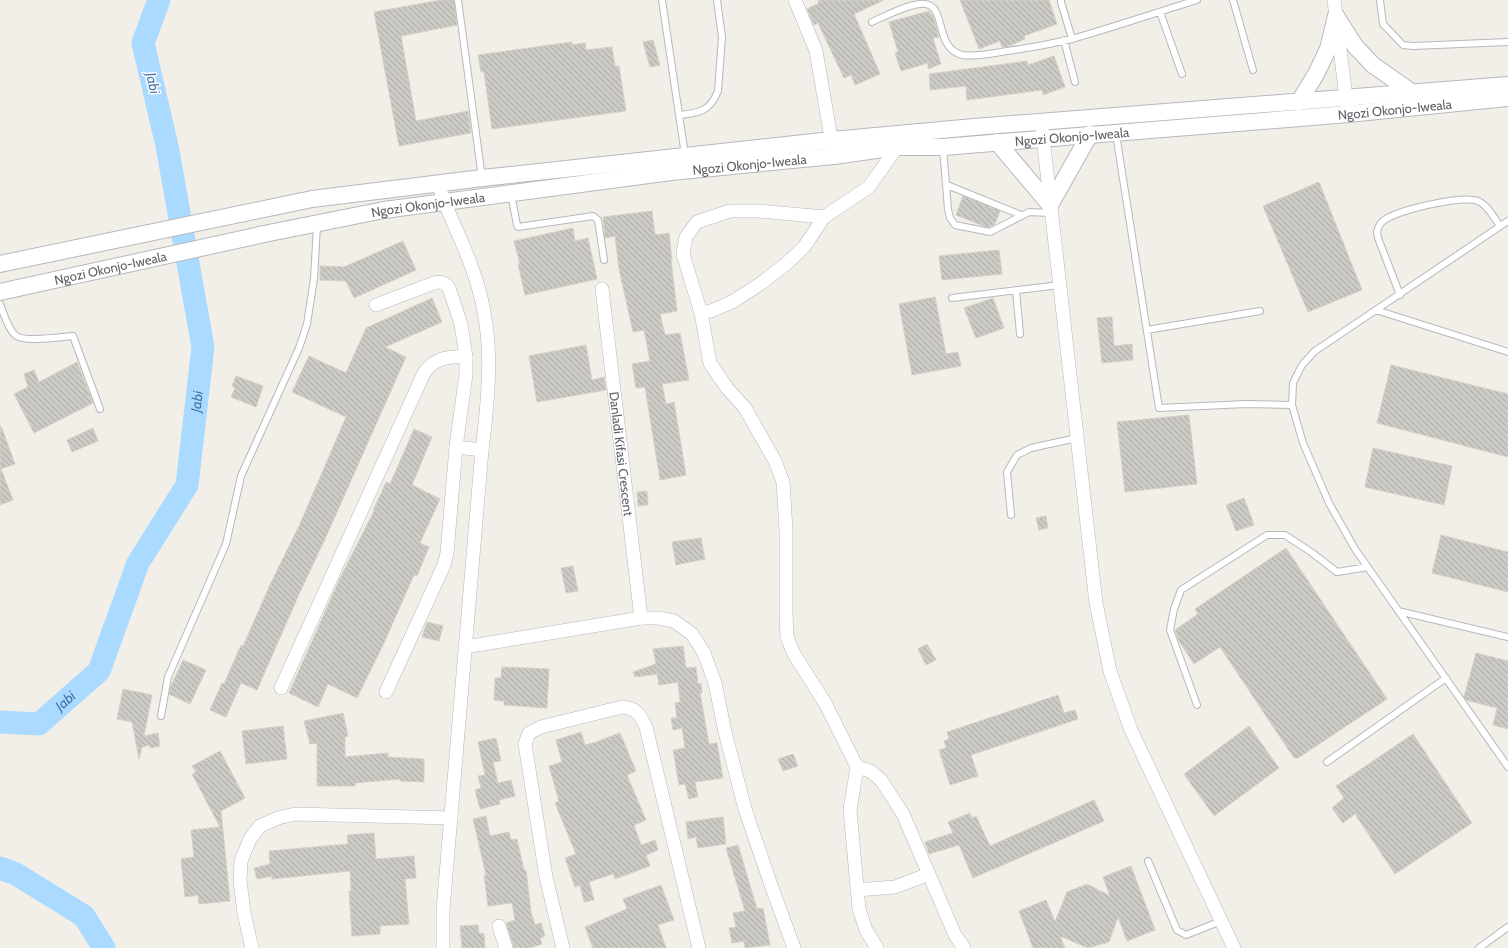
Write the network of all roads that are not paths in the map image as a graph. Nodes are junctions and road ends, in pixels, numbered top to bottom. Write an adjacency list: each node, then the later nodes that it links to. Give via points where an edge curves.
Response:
1 (458, 0): 34 (lane)
2 (662, 0): 23 (lane)
3 (717, 0): 23 (lane, via 722,37 718,92 709,107 696,113)
4 (795, 0): 28 (street, via 816,52)
5 (1061, 0): 12 (lane)
6 (1197, 0): 10 (lane)
7 (1233, 0): 15 (lane)
8 (1380, 0): 14 (lane, via 1383,24 1403,45)
9 (1335, 8): 19 (street, via 1355,46 1373,65); 21 (street, via 1328,49); 22 (street)
10 (1160, 12): 12 (lane); 16 (lane)
11 (872, 22): 13 (lane, via 920,4 929,5 937,11 944,38 952,51 963,55 993,54)
12 (1072, 38): 13 (lane)
13 (1064, 40): 17 (lane)
14 (1508, 42)
15 (1253, 70)
16 (1182, 74)
17 (1075, 82)
18 (1508, 85): 19 (street, Ngozi Okonjo-Iweala)
19 (1412, 93): 22 (street, Ngozi Okonjo-Iweala)
20 (1508, 98): 22 (street, Ngozi Okonjo-Iweala)
21 (1299, 102): 22 (street, Ngozi Okonjo-Iweala); 24 (street, Ngozi Okonjo-Iweala)
22 (1348, 106): 25 (street, Ngozi Okonjo-Iweala)
23 (680, 115): 32 (lane)
24 (1041, 122): 27 (street); 28 (street, Ngozi Okonjo-Iweala)
25 (1116, 132): 26 (street, Ngozi Okonjo-Iweala); 58 (lane)
26 (1090, 134): 27 (street, Ngozi Okonjo-Iweala); 39 (street)
27 (1043, 138): 29 (street, Ngozi Okonjo-Iweala); 39 (street)
28 (832, 140): 32 (street, Ngozi Okonjo-Iweala); 33 (street)
29 (997, 142): 31 (street, Ngozi Okonjo-Iweala); 39 (street)
30 (897, 147): 31 (street, Ngozi Okonjo-Iweala); 33 (street, Ngozi Okonjo-Iweala); 41 (street, via 869,187)
31 (943, 147): 36 (lane)
32 (686, 156): 34 (street, Ngozi Okonjo-Iweala)
33 (834, 156): 37 (street, Ngozi Okonjo-Iweala, via 671,172)
34 (482, 178): 35 (street, Ngozi Okonjo-Iweala)
35 (438, 183): 38 (street); 46 (street, Ngozi Okonjo-Iweala, via 312,199)
36 (947, 185): 40 (lane); 40 (lane, via 950,218 956,225 990,232)
37 (511, 193): 38 (street, Ngozi Okonjo-Iweala); 45 (lane, via 518,227 596,217)
38 (444, 203): 43 (street, Ngozi Okonjo-Iweala, via 384,210); 66 (street, via 472,267 483,301 489,342 489,382)
39 (1050, 209): 40 (lane); 47 (street)
40 (1021, 215)
41 (824, 217): 57 (street, via 804,247 786,264 732,302); 57 (street, via 759,210 730,211 697,222 686,237 683,254)
42 (1508, 221): 44 (lane)
43 (317, 223): 50 (street, Ngozi Okonjo-Iweala); 77 (lane, via 314,279 307,324 299,348 241,476 226,544 168,678)
44 (1500, 226): 51 (lane); 51 (lane, via 1483,203 1476,200 1428,205 1407,210 1382,222 1377,232 1378,238)
45 (604, 260)
46 (4, 263)
47 (1060, 285): 49 (lane); 64 (street)
48 (602, 289): 70 (street, Danladi Kifasi Crescent)
49 (1016, 290): 52 (lane); 59 (lane)
50 (5, 291)
51 (1400, 295): 55 (lane)
52 (952, 298)
53 (0, 304): 63 (lane, via 9,327 16,336 24,339 73,336)
54 (376, 305): 61 (street, via 440,281 446,283 461,324)
55 (1376, 310): 60 (lane); 62 (lane, via 1315,351 1302,365 1293,383)
56 (1260, 311): 58 (lane)
57 (701, 313): 79 (street, via 710,363 745,408 775,461 783,482 787,637 794,654 825,703)
58 (1147, 330): 62 (lane, via 1159,408 1246,404)
59 (1020, 334)
60 (1508, 352)
61 (466, 356): 65 (street); 74 (street, via 445,358 429,366 424,373)
62 (1292, 405): 68 (lane, via 1302,443 1328,503)
63 (100, 408)
64 (1077, 438): 67 (lane, via 1031,448 1017,455 1007,472); 85 (street, via 1096,603 1110,671 1131,730)
65 (456, 447): 66 (street); 75 (street, via 444,565)
66 (482, 450): 72 (street)
67 (1011, 515)
68 (1368, 567): 69 (lane); 76 (lane, via 1337,572 1285,535 1267,535 1181,590 1170,630)
69 (1398, 610): 71 (lane); 73 (lane)
70 (641, 618): 72 (street); 93 (street, via 674,621 692,634 704,653 715,683 745,809)
71 (1508, 637)
72 (465, 647): 81 (street)
73 (1446, 678): 78 (lane); 80 (lane)
74 (281, 688)
75 (386, 692)
76 (1197, 705)
77 (161, 716)
78 (1327, 762)
79 (857, 767): 83 (street, via 870,771 881,780 903,814); 84 (street, via 850,810)
80 (1508, 767)
81 (451, 818): 88 (street, via 295,814 260,826 250,839 241,861 240,880 244,913); 89 (street, via 443,910)
82 (1148, 861): 85 (lane, via 1180,933 1186,935)
83 (929, 874): 84 (street, via 895,887); 95 (street, via 955,935)
84 (857, 890): 94 (street, via 859,909 866,930)
85 (1221, 921): 96 (street)
86 (499, 926): 90 (street)
87 (1508, 927): 97 (lane)
88 (252, 948)
89 (443, 948)
90 (506, 948)
91 (563, 948): 92 (street, via 546,877 525,744 529,733 541,727 622,707 632,708 641,715 646,727)
92 (699, 948)
93 (794, 948)
94 (877, 948)
95 (964, 948)
96 (1234, 948)
97 (1479, 948)

